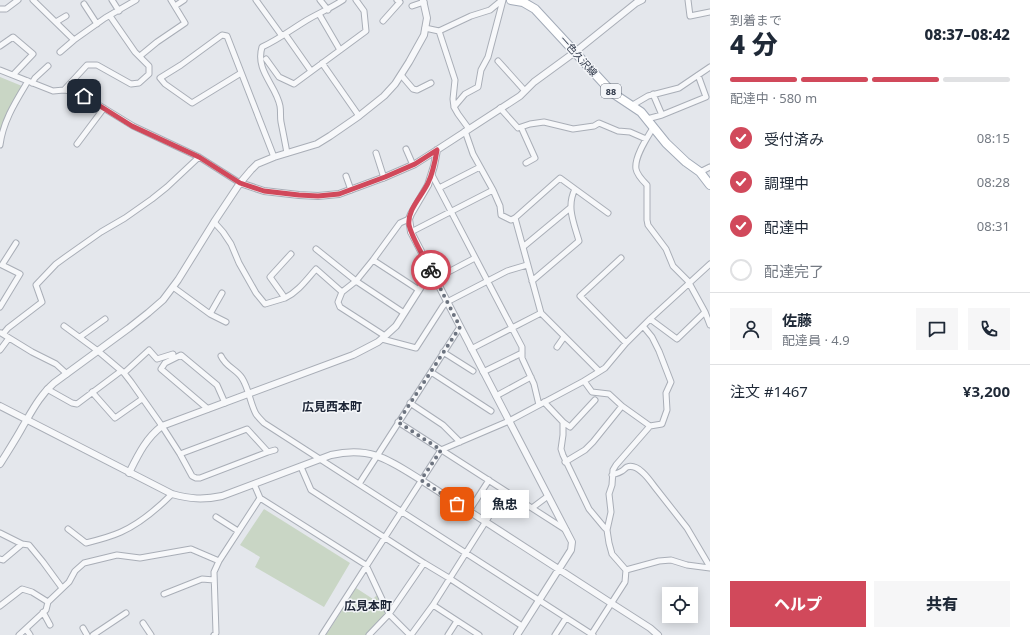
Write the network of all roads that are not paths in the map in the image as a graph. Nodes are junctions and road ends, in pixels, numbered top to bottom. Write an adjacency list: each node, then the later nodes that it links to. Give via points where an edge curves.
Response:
1 (18, 0): 20 (street, via 6,9)
2 (33, 0): 28 (street)
3 (112, 0): 22 (street)
4 (136, 0): 22 (street)
5 (171, 0): 18 (street)
6 (184, 0): 18 (street)
7 (343, 0): 21 (street)
8 (356, 0): 35 (street, via 364,11 366,31)
9 (397, 0): 27 (street, via 400,2)
10 (503, 0): 31 (street, via 490,10); 56 (street, via 478,87 465,94)
11 (511, 0): 37 (main road, 一色久沢線 / 88, via 523,2 535,9)
12 (642, 0): 37 (street)
13 (688, 0): 23 (street, via 690,16)
14 (259, 1): 32 (street)
15 (322, 1): 21 (street)
16 (424, 1): 19 (street); 30 (street)
17 (84, 4): 29 (street)
18 (174, 6): 38 (street, via 185,24)
19 (412, 6)
20 (0, 9)
21 (328, 10): 24 (street)
22 (119, 11): 26 (street)
23 (710, 12)
24 (319, 14): 32 (street); 35 (street, via 327,22)
25 (66, 16): 28 (street)
26 (110, 16): 29 (street); 38 (street)
27 (384, 21)
28 (56, 22): 33 (street)
29 (97, 24): 33 (street)
30 (426, 28): 31 (street); 48 (street)
31 (439, 31): 56 (street, via 455,80)
32 (284, 35): 45 (street); 70 (street, via 262,47 260,54 263,71 280,105)
33 (74, 40): 36 (street)
34 (0, 46): 47 (street, via 13,37 33,54)
35 (340, 50): 41 (street)
36 (60, 52)
37 (575, 52): 53 (street); 55 (main road, 一色久沢線 / 88, via 614,94)
38 (140, 56): 52 (street, via 149,66 149,74 139,83 131,84 96,65 87,65)
39 (266, 58): 45 (street, via 279,77 294,84)
40 (498, 61): 53 (street)
41 (322, 63): 45 (street); 60 (street)
42 (48, 66): 50 (street)
43 (710, 67): 49 (street)
44 (0, 70): 47 (street)
45 (311, 72)
46 (241, 73): 46 (street, via 192,103 160,78 222,34 226,36); 73 (street)
47 (13, 75): 50 (street)
48 (401, 75): 51 (street, via 413,89 417,90); 60 (street, via 384,96)
49 (698, 75): 54 (street, via 678,88); 59 (street, via 706,96)
50 (30, 82): 52 (street, via 53,91); 67 (street, via 10,112)
51 (431, 83)
52 (64, 90): 57 (street, via 77,92)
53 (525, 91): 58 (street)
54 (653, 94): 55 (street); 59 (street)
55 (631, 106): 61 (main road, 一色久沢線 / 88)
56 (454, 107): 64 (street)
57 (104, 108): 66 (street); 72 (street, via 132,126)
58 (500, 108): 62 (street, via 518,128); 64 (street)
59 (662, 115): 61 (street)
60 (359, 116): 70 (street, via 317,144)
61 (647, 119): 63 (main road, 一色久沢線 / 88)
62 (521, 127): 65 (street, via 544,122 573,129 599,123); 74 (street, via 535,158)
63 (653, 128): 65 (street); 78 (main road, 一色久沢線 / 88, via 666,144)
64 (467, 130): 69 (street); 76 (street, via 473,154)
65 (646, 139): 109 (street, via 641,147 636,171 647,185 648,224 666,249 673,266)
66 (77, 144)
67 (0, 145)
68 (406, 149): 75 (street)
69 (437, 150): 75 (street); 79 (street)
70 (287, 153): 73 (street)
71 (376, 153): 81 (street)
72 (199, 157): 82 (street); 129 (street, via 152,199 56,264 36,285 42,302)
73 (274, 157): 82 (street, via 258,164)
74 (526, 163)
75 (413, 165): 81 (street)
76 (480, 167): 84 (street); 87 (street)
77 (710, 167): 78 (street)
78 (700, 172): 83 (main road, 一色久沢線 / 88)
79 (432, 175): 84 (street); 92 (street)
80 (346, 176): 86 (street)
81 (384, 178): 86 (street)
82 (240, 183): 86 (street, via 264,191 299,195 339,194); 93 (street)
83 (710, 185)
84 (439, 188): 89 (street)
85 (575, 189): 88 (street, via 571,196); 90 (street); 91 (street, via 560,178)
86 (350, 190)
87 (493, 190): 89 (street); 91 (street, via 501,216 511,220)
88 (570, 208): 96 (street); 107 (street, via 579,241)
89 (451, 212): 94 (street); 99 (street)
90 (608, 213)
91 (515, 218): 96 (street)
92 (409, 220): 94 (street); 101 (street, via 400,223)
93 (214, 222): 110 (street); 114 (street, via 231,244 256,294 265,304)
94 (411, 232): 104 (street)
95 (16, 243): 116 (street, via 2,264 20,274)
96 (523, 247): 103 (street)
97 (316, 249): 106 (street)
98 (291, 254): 114 (street, via 270,277)
99 (474, 258): 105 (street); 108 (street)
100 (621, 258): 134 (street, via 580,296)
101 (373, 260): 106 (street); 111 (street)
102 (710, 264): 109 (street)
103 (527, 265): 107 (street); 108 (street, via 507,270)
104 (431, 271): 105 (street); 111 (street)
105 (435, 278): 115 (street)
106 (356, 281): 112 (street); 118 (street)
107 (532, 281): 120 (street)
108 (487, 282): 115 (street); 128 (street)
109 (689, 283): 117 (street); 122 (street)
110 (173, 287): 119 (street); 138 (street, via 148,313)
111 (419, 290): 118 (street)
112 (342, 292): 114 (street, via 316,269 301,286); 131 (street, via 338,302 340,307)
113 (222, 293): 119 (street)
114 (285, 298)
115 (447, 302): 127 (street); 131 (street, via 416,348)
116 (0, 307)
117 (705, 312): 122 (street, via 677,339); 124 (street)
118 (404, 313): 131 (street, via 396,326)
119 (210, 314): 123 (street)
120 (541, 314): 128 (street); 132 (street)
121 (104, 319): 130 (street)
122 (650, 319): 126 (street)
123 (226, 322)
124 (710, 325)
125 (64, 326): 130 (street)
126 (643, 326): 134 (street); 169 (street, via 659,351 671,382 666,393 667,410 662,424)
127 (460, 327): 136 (street); 139 (street)
128 (511, 328): 136 (street); 140 (street, via 522,347)
129 (1, 333): 133 (street)
130 (80, 337): 138 (street)
131 (384, 337): 153 (street, via 353,355)
132 (564, 337): 135 (street); 144 (street)
133 (9, 338): 137 (street); 148 (street, via 56,364)
134 (626, 344): 144 (street)
135 (557, 347)
136 (471, 349): 147 (street)
137 (0, 350)
138 (98, 351): 145 (street); 148 (street)
139 (443, 352): 143 (street); 146 (street)
140 (522, 353): 147 (street); 149 (street)
141 (173, 354): 145 (street, via 158,359 149,350)
142 (221, 356): 153 (street, via 223,361 243,379)
143 (473, 371)
144 (600, 371): 150 (street)
145 (122, 372): 152 (street); 155 (street)
146 (430, 372): 158 (street); 163 (street)
147 (483, 372): 154 (street)
148 (67, 374): 151 (street)
149 (531, 377): 154 (street); 159 (street)
150 (584, 381): 159 (street); 161 (street, via 592,392 610,394)
151 (47, 389): 152 (street, via 77,404); 164 (street)
152 (92, 392): 155 (street, via 115,418)
153 (248, 394): 157 (street); 176 (street, via 256,415 264,423)
154 (496, 396): 165 (street)
155 (142, 399): 168 (street)
156 (595, 400): 167 (street, via 570,427)
157 (225, 403): 162 (street); 162 (street, via 217,385 181,355 165,363 161,369)
158 (410, 403): 166 (street); 170 (street, via 443,425)
159 (541, 403): 165 (street); 167 (street)
160 (0, 406): 164 (street)
161 (622, 406): 169 (street); 177 (street, via 585,450)
162 (208, 409): 168 (street)
163 (491, 411)
164 (27, 419): 178 (street); 180 (street)
165 (509, 421): 170 (street); 188 (street)
166 (398, 422): 172 (street); 175 (street)
167 (563, 422): 177 (street, via 561,449)
168 (162, 426): 174 (street); 180 (street, via 149,437)
169 (650, 426): 181 (street, via 616,465)
170 (460, 442): 172 (street)
171 (274, 450): 173 (street)
172 (441, 450): 182 (street); 183 (street)
173 (268, 452): 174 (street, via 247,429); 174 (street, via 200,478 192,476)
174 (180, 454)
175 (377, 455): 176 (street, via 355,452); 182 (street); 185 (street)
176 (321, 459): 179 (street); 185 (street)
177 (565, 462): 197 (street, via 589,509)
178 (0, 464)
179 (301, 466): 184 (street); 200 (street, via 311,490)
180 (129, 473): 187 (street)
181 (612, 475): 197 (street, via 609,494 611,512); 207 (street, via 628,467 642,471 687,528)
182 (421, 480): 191 (street); 192 (street)
183 (489, 480): 186 (street); 192 (street)
184 (254, 484): 187 (street, via 210,498 186,498); 189 (street)
185 (359, 484): 191 (street)
186 (505, 491): 190 (street); 194 (street)
187 (172, 494): 195 (street, via 146,517 108,537 86,543)
188 (548, 496): 190 (street); 196 (street)
189 (260, 498): 198 (street); 206 (street)
190 (532, 508): 196 (street)
191 (401, 511): 200 (street); 202 (street)
192 (469, 511): 194 (street)
193 (216, 517): 198 (street)
194 (485, 522): 202 (street); 208 (street)
195 (68, 529)
196 (566, 530): 208 (street, via 572,542 571,550)
197 (607, 530): 209 (street, via 612,554)
198 (238, 531): 204 (street)
199 (0, 533): 201 (street)
200 (384, 538): 205 (street); 206 (street)
201 (22, 544): 203 (street, via 3,560); 212 (street, via 29,545)
202 (466, 553): 210 (street); 214 (street)
203 (0, 559)
204 (219, 561): 211 (street, via 214,572); 212 (street, via 191,549 140,558 117,555 84,563)
205 (424, 563): 210 (street); 221 (street)
206 (366, 565): 221 (street); 235 (street)
207 (710, 568): 209 (street, via 671,560)
208 (559, 569): 214 (street); 216 (street)
209 (626, 570): 216 (street, via 625,582)
210 (449, 578): 217 (street); 226 (street)
211 (214, 580): 213 (street, via 202,579); 229 (street)
212 (62, 588): 215 (street)
213 (164, 594)
214 (539, 600): 222 (street); 226 (street)
215 (48, 602): 218 (street, via 22,589); 219 (street)
216 (611, 603): 242 (street); 243 (street)
217 (433, 604): 223 (street); 237 (street)
218 (0, 606)
219 (43, 612): 225 (street); 228 (street)
220 (126, 613): 233 (street)
221 (389, 614): 236 (street); 237 (street)
222 (566, 618): 241 (street); 242 (street)
223 (457, 621): 238 (street); 239 (street)
224 (143, 623): 234 (street)
225 (50, 625)
226 (522, 626): 240 (street)
227 (83, 628): 232 (street)
228 (26, 629): 230 (street); 231 (street)
229 (216, 634)
230 (19, 635)
231 (30, 635)
232 (87, 635)
233 (93, 635)
234 (151, 635)
235 (322, 635)
236 (369, 635)
237 (411, 635)
238 (448, 635)
239 (479, 635)
240 (517, 635)
241 (555, 635)
242 (592, 635)
243 (658, 635)

